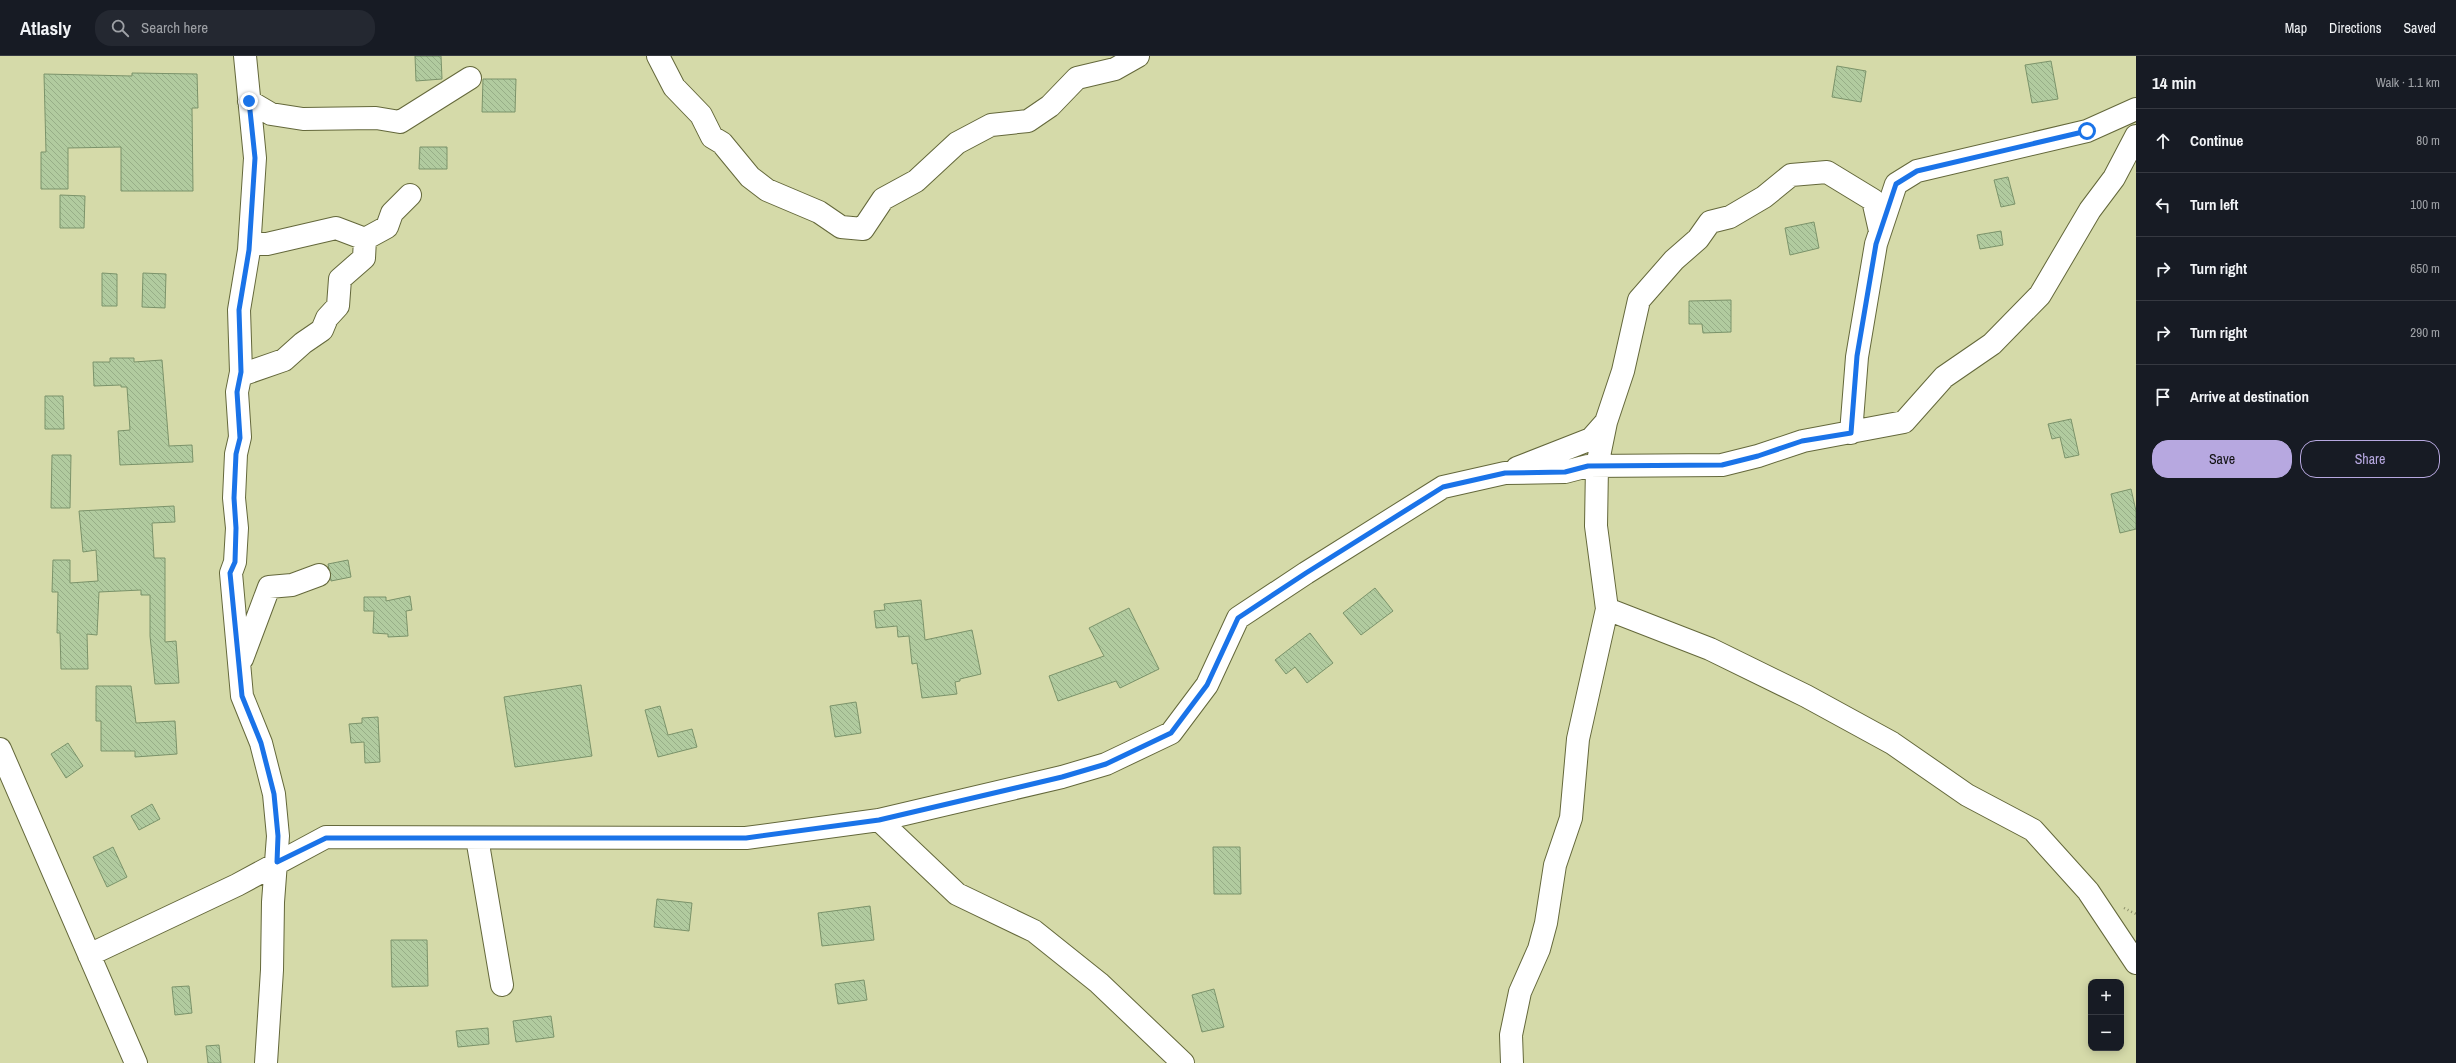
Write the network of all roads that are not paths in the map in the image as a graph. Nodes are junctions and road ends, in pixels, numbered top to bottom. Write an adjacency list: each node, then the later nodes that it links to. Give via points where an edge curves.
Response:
1 (245, 56): 5 (street)
2 (658, 56): 3 (street, via 674,87 700,115 712,137 722,143 750,177 767,190 819,212 841,227 862,229 883,199 916,181 957,144 990,124 1028,121 1050,106 1077,78 1115,69)
3 (1138, 56)
4 (470, 78): 5 (street, via 400,122 376,118 303,119 271,114)
5 (249, 101): 11 (street, via 255,158)
6 (2136, 110): 9 (street, via 2087,131 1917,171 1896,184)
7 (2136, 136): 14 (street, via 2114,178 2090,210 2040,295 1992,344 1944,377 1904,422)
8 (410, 195): 10 (street, via 392,213 387,227)
9 (1880, 231): 13 (street, via 1873,200 1827,172 1791,175 1730,217 1710,222 1698,239 1674,260 1639,300 1623,371); 14 (street, via 1857,356)
10 (364, 239): 11 (street, via 336,228 267,244); 12 (street, via 364,258 340,279 338,306 327,318 322,330 284,360)
11 (250, 244): 12 (street, via 239,310)
12 (241, 375): 19 (street, via 237,392 240,438 236,454 234,498 235,562 230,573)
13 (1606, 422): 15 (street); 16 (street, via 1591,439)
14 (1851, 433): 15 (street, via 1802,441 1722,465)
15 (1593, 466): 16 (street, via 1565,472); 18 (street, via 1596,526)
16 (1505, 473): 21 (street, via 1443,487 1238,618 1207,685 1171,733 1106,764 1062,777)
17 (319, 575): 19 (street, via 292,585 269,587)
18 (1607, 609): 25 (street, via 1710,649 1806,696 1892,743 1967,796 2033,830 2088,891); 30 (street, via 1578,739 1571,818 1555,865 1542,936 1520,992 1511,1035)
19 (240, 664): 23 (street, via 242,696 261,743 274,794 278,836)
20 (0, 749): 24 (street)
21 (879, 820): 22 (street, via 746,838); 29 (street, via 957,894 1034,931 1099,984)
22 (477, 838): 23 (street, via 326,838); 26 (street)
23 (277, 862): 24 (street, via 238,885); 28 (street)
24 (90, 955): 27 (street)
25 (2136, 963)
26 (502, 985)
27 (136, 1063)
28 (266, 1063)
29 (1183, 1063)
30 (1512, 1063)

